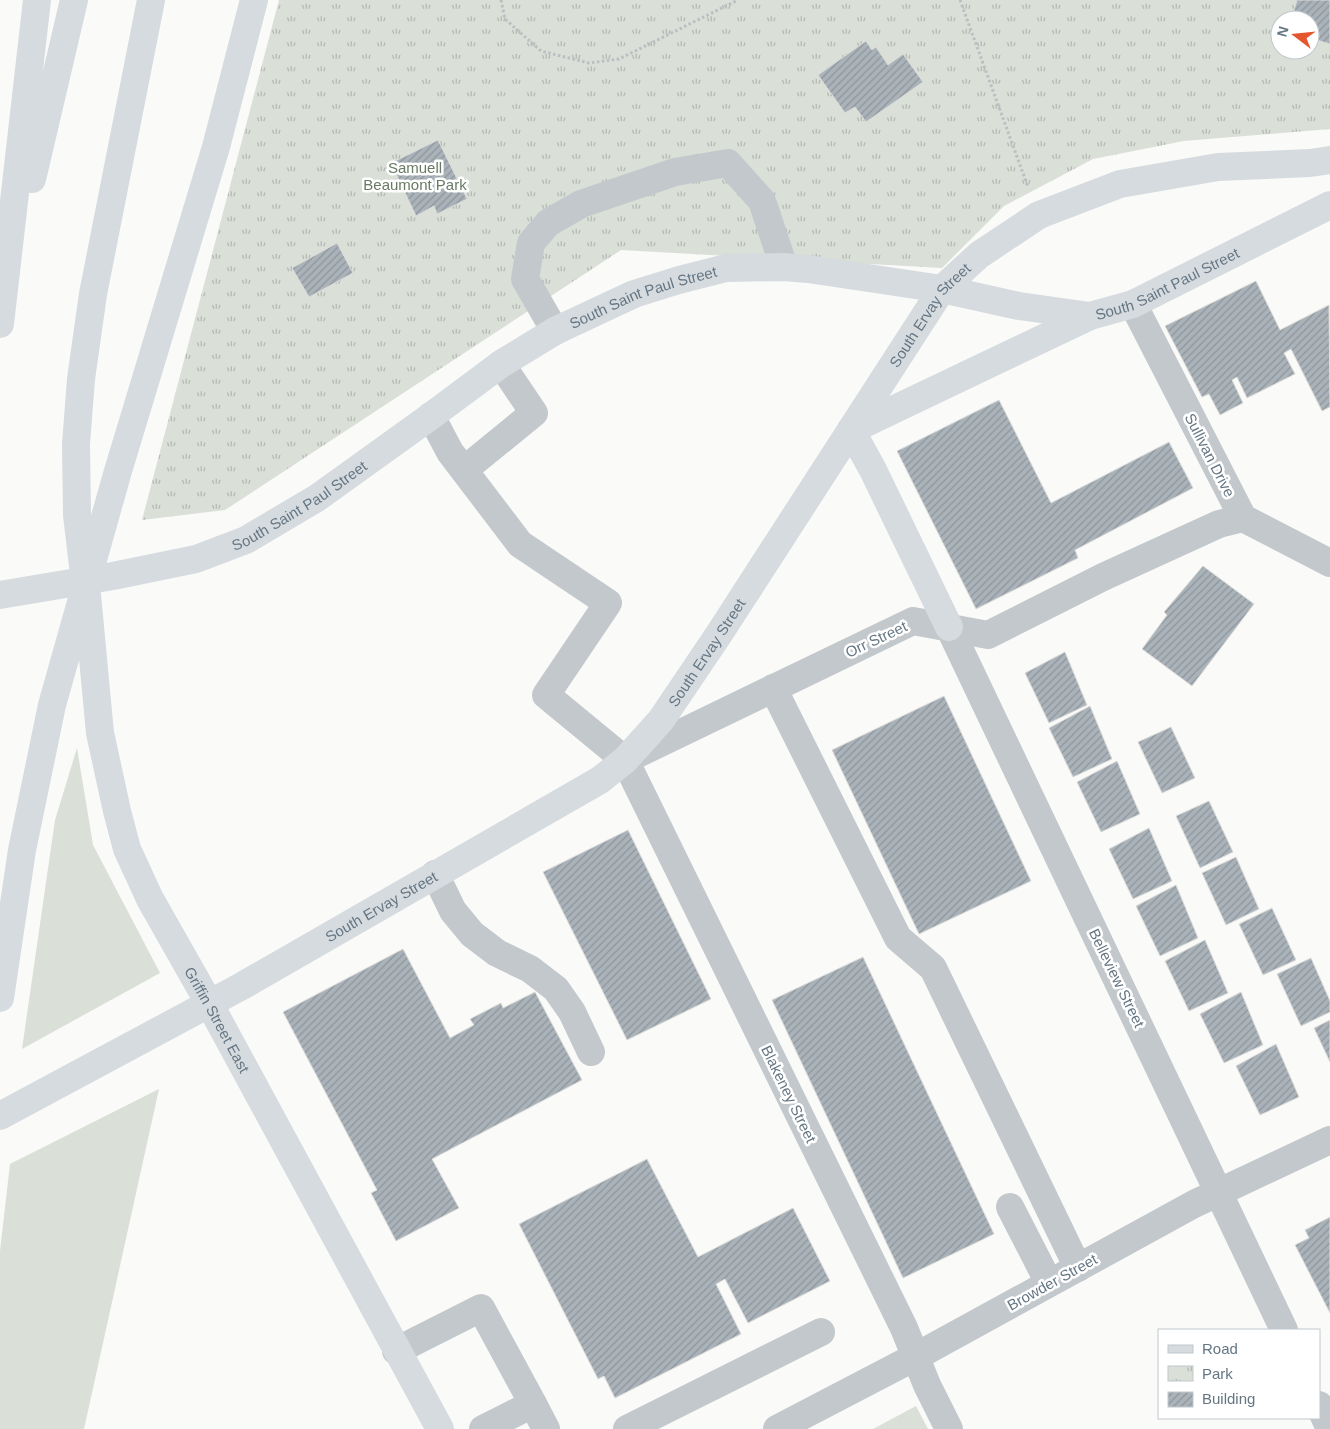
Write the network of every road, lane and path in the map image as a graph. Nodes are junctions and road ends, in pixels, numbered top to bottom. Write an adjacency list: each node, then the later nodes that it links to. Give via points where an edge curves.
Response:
1 (37, 0): 13 (main road)
2 (74, 0): 13 (main road)
3 (151, 0): 24 (main road, Griffin Street East, via 93,294 80,379 76,444 77,515)
4 (254, 0): 30 (main road, via 216,147 118,471 52,706 22,850)
5 (501, 0): 6 (path, via 506,19 541,51 589,64 619,59)
6 (738, 0)
7 (960, 0): 10 (path)
8 (1330, 160): 10 (main road, South Ervay Street, via 1310,164 1218,167 1120,184)
9 (1330, 205): 14 (main road, South Saint Paul Street)
10 (1038, 215): 12 (main road, South Ervay Street, via 979,255)
11 (784, 267): 12 (main road, South Saint Paul Street); 17 (main road, South Saint Paul Street, via 726,268 678,280 634,294); 17 (street, via 762,201 728,163 676,172 581,204 548,223 531,243 525,279)
12 (942, 289): 15 (main road, South Saint Paul Street, via 1019,306); 20 (main road, South Ervay Street)
13 (4, 298): 16 (main road)
14 (1133, 304): 15 (main road, South Saint Paul Street); 22 (street, Sullivan Drive)
15 (1090, 316): 20 (main road)
16 (0, 324)
17 (555, 331): 18 (main road, South Saint Paul Street)
18 (502, 364): 19 (main road, South Saint Paul Street); 21 (street, via 534,413)
19 (431, 416): 21 (street, via 450,452); 24 (main road, South Saint Paul Street, via 317,498 246,540 196,559)
20 (851, 430): 26 (main road); 28 (main road, South Ervay Street, via 661,720)
21 (464, 470): 28 (street, via 520,544 608,603 546,695)
22 (1243, 518): 23 (street); 26 (street, Orr Street, via 1219,524 988,635)
23 (1330, 563)
24 (85, 580): 25 (main road, South Saint Paul Street); 31 (main road, Griffin Street East, via 100,733 127,849 150,899)
25 (0, 595)
26 (949, 626): 27 (street, Orr Street, via 913,621); 35 (street, Belleview Street)
27 (772, 688): 28 (street, Orr Street); 37 (street, via 898,938 933,968)
28 (625, 760): 29 (main road, South Ervay Street, via 600,780); 42 (street, Blakeney Street, via 904,1328)
29 (435, 874): 31 (main road, South Ervay Street); 32 (street, via 453,911 472,934 556,989 572,1012)
30 (0, 998)
31 (210, 1003): 33 (main road, South Ervay Street); 41 (main road, Griffin Street East)
32 (591, 1052)
33 (0, 1116)
34 (1330, 1140): 35 (street, Browder Street)
35 (1219, 1192): 37 (street, Browder Street); 39 (street, Belleview Street)
36 (1010, 1207): 38 (street)
37 (1078, 1268): 38 (street, Browder Street)
38 (1049, 1284): 42 (street, Browder Street)
39 (1284, 1329)
40 (821, 1332): 48 (street)
41 (396, 1351): 43 (street, via 481,1308); 45 (main road, Griffin Street East)
42 (915, 1357): 49 (street, Browder Street); 50 (street, Blakeney Street)
43 (532, 1404): 46 (street); 47 (street)
44 (1320, 1407): 51 (street)
45 (440, 1429)
46 (483, 1429)
47 (546, 1429)
48 (627, 1429)
49 (777, 1429)
50 (949, 1429)
51 (1330, 1429)

